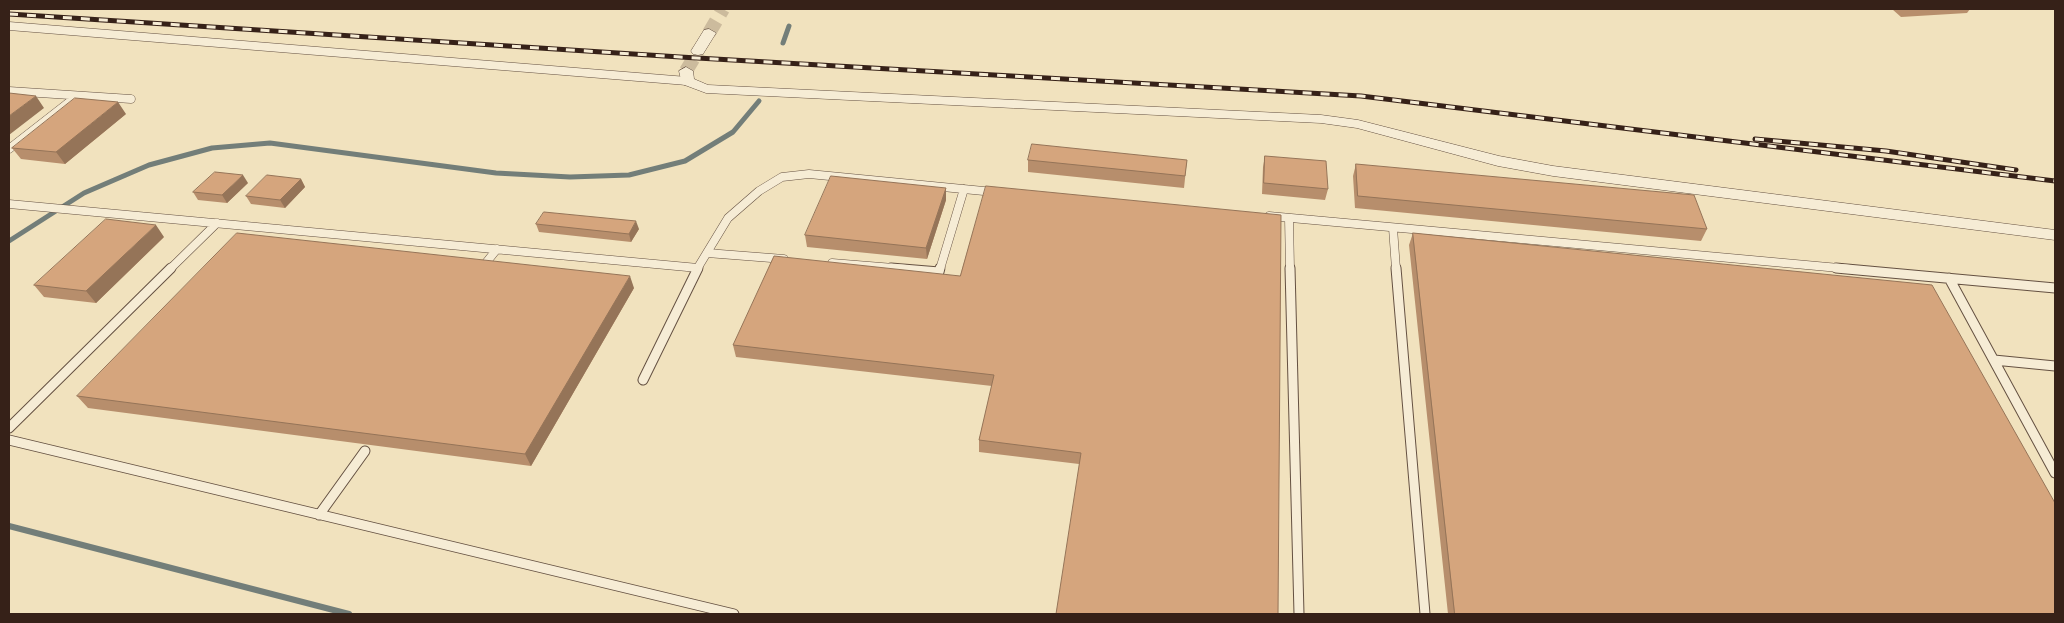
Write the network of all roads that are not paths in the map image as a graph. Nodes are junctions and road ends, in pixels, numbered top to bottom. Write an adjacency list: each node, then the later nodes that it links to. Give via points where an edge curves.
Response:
1 (9, 26): 4 (lane)
2 (709, 32): 3 (street)
3 (698, 51)
4 (686, 76): 16 (street, via 706,89 1321,119 1358,124 1498,161 1553,171)
5 (9, 91): 6 (lane)
6 (77, 96): 7 (lane); 8 (lane)
7 (130, 99)
8 (9, 150)
9 (964, 189): 10 (lane); 18 (lane, via 809,174 782,177 759,191 728,218); 20 (lane, via 940,272)
10 (1004, 192)
11 (9, 204): 14 (lane)
12 (1260, 216): 13 (lane)
13 (1289, 218): 15 (lane); 34 (lane)
14 (217, 223): 17 (lane); 28 (lane)
15 (1393, 228): 23 (lane); 35 (lane)
16 (2055, 235)
17 (497, 249): 21 (lane); 22 (lane)
18 (707, 253): 19 (lane); 22 (lane)
19 (794, 260)
20 (824, 262)
21 (485, 264)
22 (698, 268): 27 (lane)
23 (1949, 278): 24 (lane); 25 (lane)
24 (2055, 288)
25 (1994, 360): 26 (lane); 31 (lane)
26 (2055, 366)
27 (643, 380)
28 (9, 428)
29 (9, 440): 32 (lane)
30 (365, 451): 32 (lane)
31 (2055, 473)
32 (319, 515): 33 (lane)
33 (734, 614)
34 (1300, 614)
35 (1425, 614)

